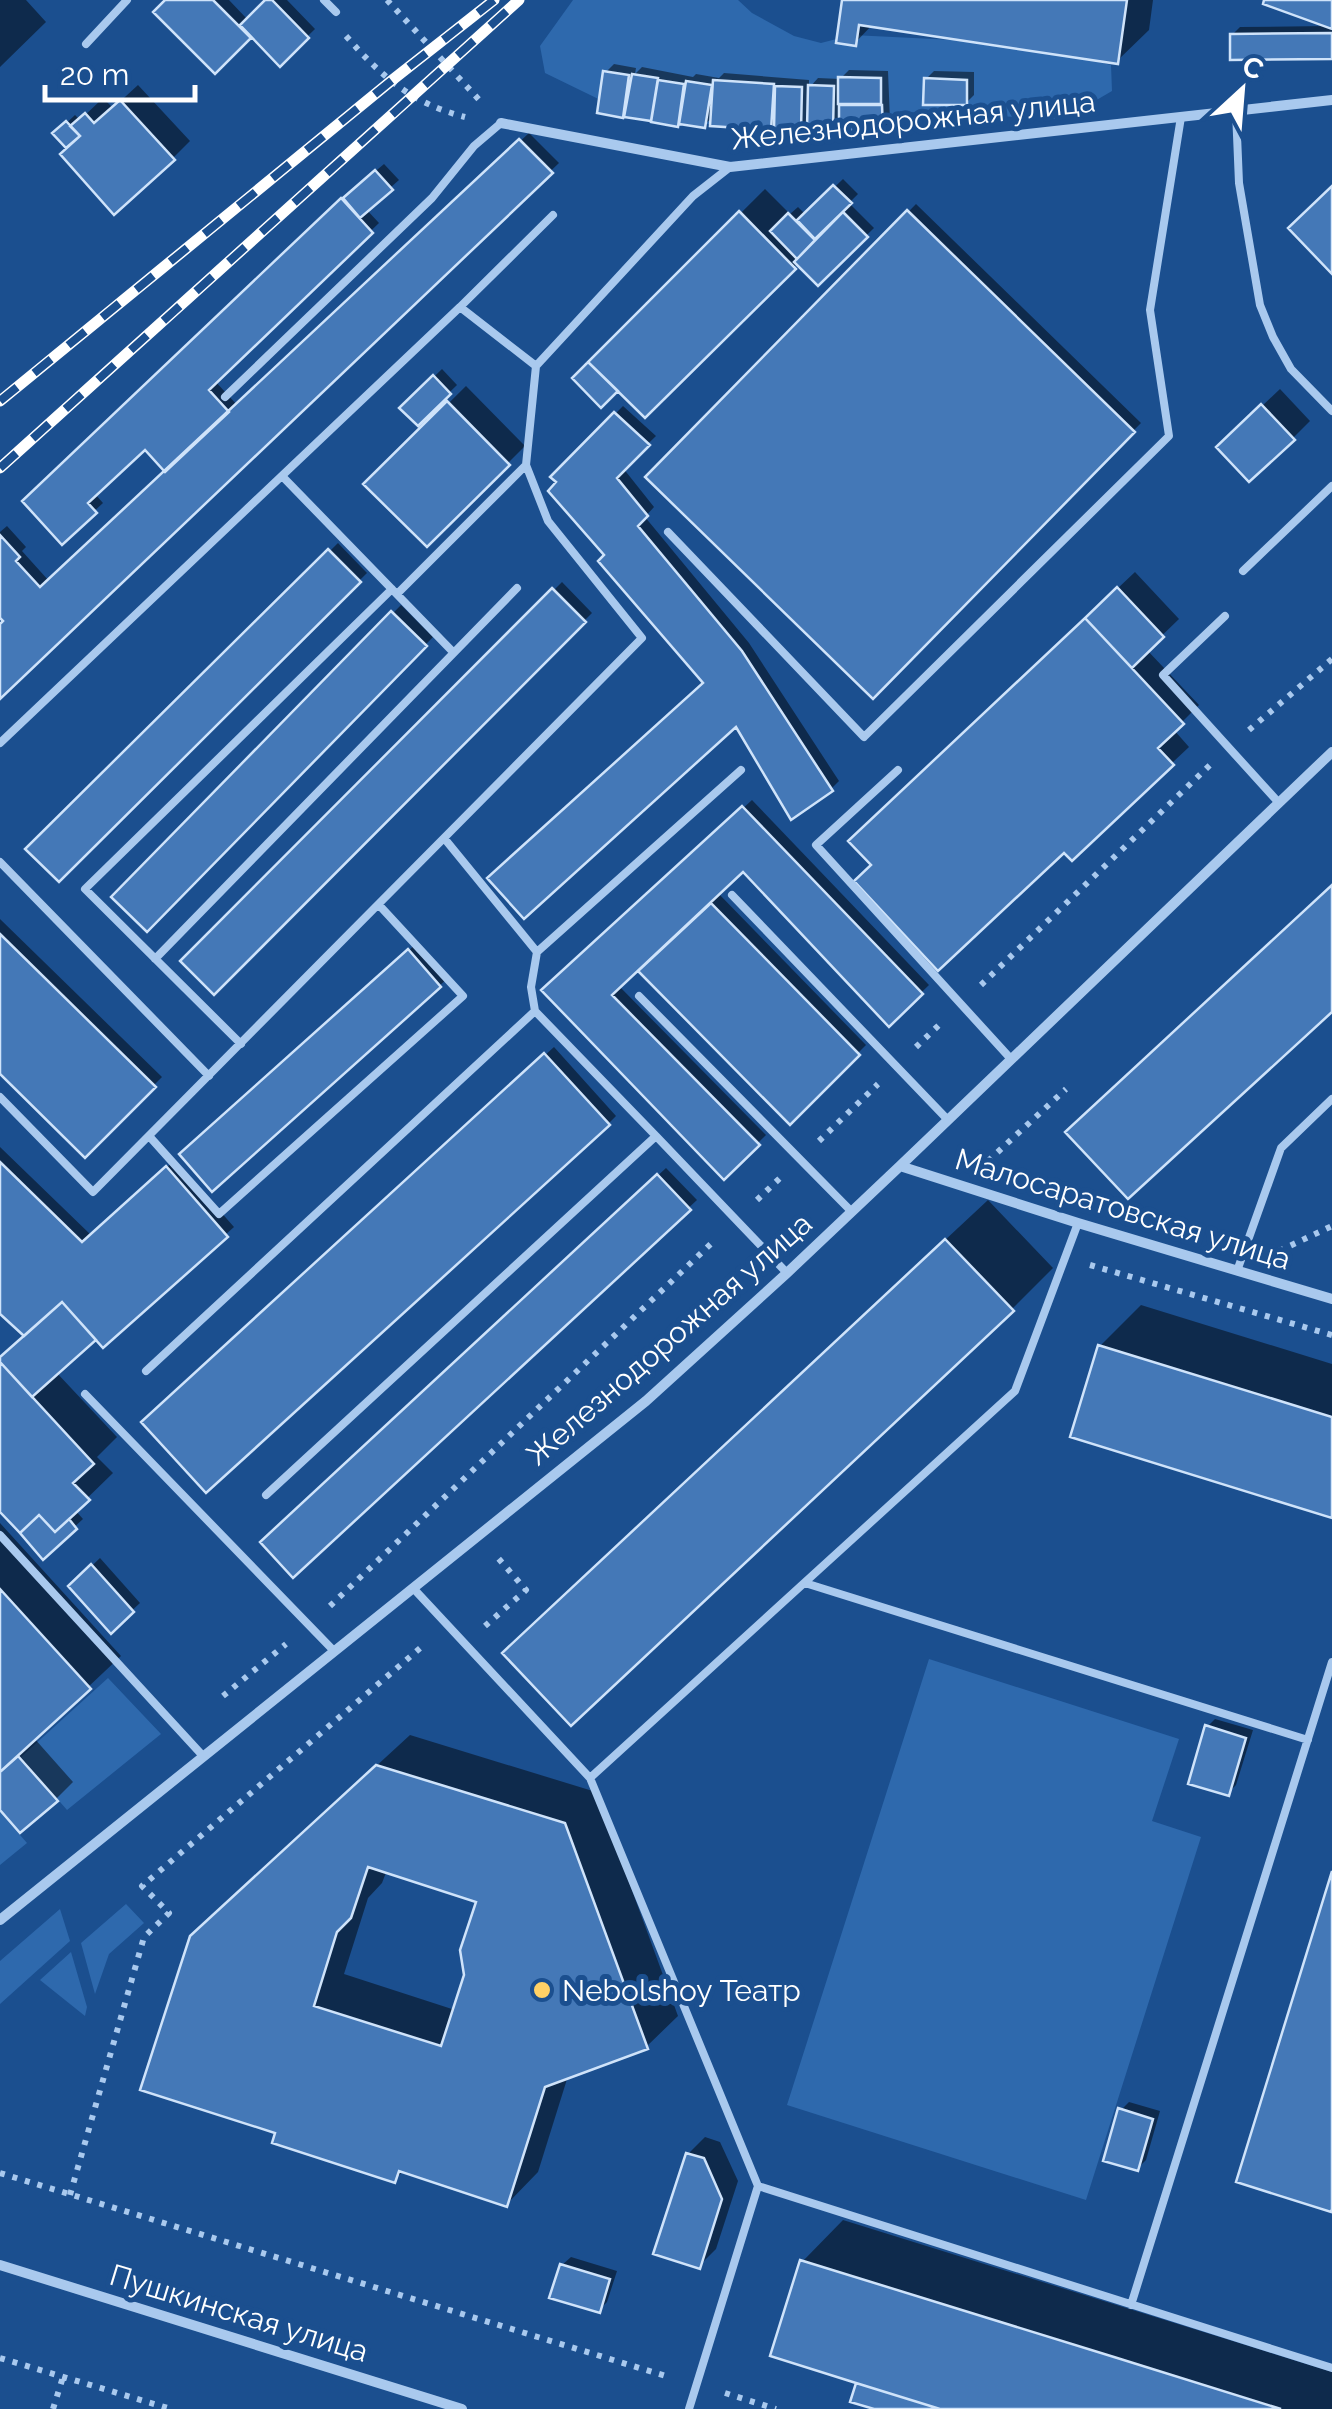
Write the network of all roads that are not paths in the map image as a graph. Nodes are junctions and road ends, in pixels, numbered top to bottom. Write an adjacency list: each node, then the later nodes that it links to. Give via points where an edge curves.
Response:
1 (127, 0): 4 (lane)
2 (324, 0): 3 (lane)
3 (336, 12)
4 (86, 44)
5 (1332, 100): 6 (street, Железнодорожная улица)
6 (1236, 111): 7 (street, Железнодорожная улица); 14 (lane, via 1238,183 1260,305 1292,369)
7 (1181, 117): 9 (street, Железнодорожная улица); 18 (lane, via 1150,310 1170,436 864,737)
8 (501, 123): 9 (street, Железнодорожная улица); 13 (lane)
9 (730, 167): 12 (lane, via 693,196)
10 (553, 215): 11 (lane)
11 (460, 307): 12 (lane); 16 (lane)
12 (536, 366): 15 (lane)
13 (225, 397)
14 (1332, 411)
15 (526, 465): 21 (lane); 29 (lane, via 548,521 642,638)
16 (282, 476): 21 (lane); 24 (lane)
17 (1332, 486): 19 (lane)
18 (668, 532)
19 (1242, 571)
20 (517, 588): 23 (lane)
21 (395, 592): 23 (lane); 34 (lane, via 85,889)
22 (1225, 616): 28 (lane, via 1163,676)
23 (453, 652): 34 (lane)
24 (0, 742)
25 (1332, 752): 28 (street, Железнодорожная улица)
26 (740, 770): 33 (lane)
27 (898, 770): 38 (lane, via 816,845)
28 (1279, 802): 38 (street, Железнодорожная улица)
29 (444, 838): 32 (lane); 33 (lane)
30 (0, 862): 39 (lane)
31 (732, 895): 42 (lane)
32 (378, 904): 37 (lane); 43 (lane, via 463,996 220,1214)
33 (537, 952): 36 (lane, via 530,987)
34 (155, 959): 37 (lane)
35 (639, 996): 46 (lane)
36 (535, 1011): 44 (lane); 51 (lane)
37 (241, 1044): 39 (lane)
38 (1011, 1059): 42 (street, Железнодорожная улица)
39 (208, 1076): 43 (lane)
40 (0, 1097): 43 (lane, via 93,1192)
41 (1332, 1099): 48 (lane, via 1282,1148)
42 (947, 1119): 45 (street, Железнодорожная улица)
43 (150, 1136)
44 (656, 1136): 49 (lane); 53 (lane)
45 (900, 1166): 46 (street, Железнодорожная улица); 47 (street, Малосаратовская улица)
46 (851, 1211): 49 (street, Железнодорожная улица)
47 (1078, 1223): 48 (street, Малосаратовская улица); 55 (lane, via 1015,1392)
48 (1237, 1271): 50 (street, Малосаратовская улица)
49 (787, 1273): 56 (street, Железнодорожная улица, via 646,1401)
50 (1332, 1299)
51 (146, 1371)
52 (85, 1394): 57 (lane)
53 (266, 1495)
54 (0, 1535): 60 (lane)
55 (805, 1583): 59 (lane); 61 (lane)
56 (413, 1588): 57 (street, Железнодорожная улица); 61 (lane)
57 (334, 1652): 60 (street, Железнодорожная улица)
58 (1332, 1662): 59 (lane)
59 (1308, 1740): 65 (lane)
60 (203, 1756): 62 (street, Железнодорожная улица)
61 (590, 1778): 63 (lane)
62 (0, 1920)
63 (758, 2186): 65 (lane); 68 (lane)
64 (0, 2265): 67 (street, Пушкинская улица)
65 (1131, 2305): 66 (lane)
66 (1332, 2368)
67 (462, 2409)
68 (689, 2409)

